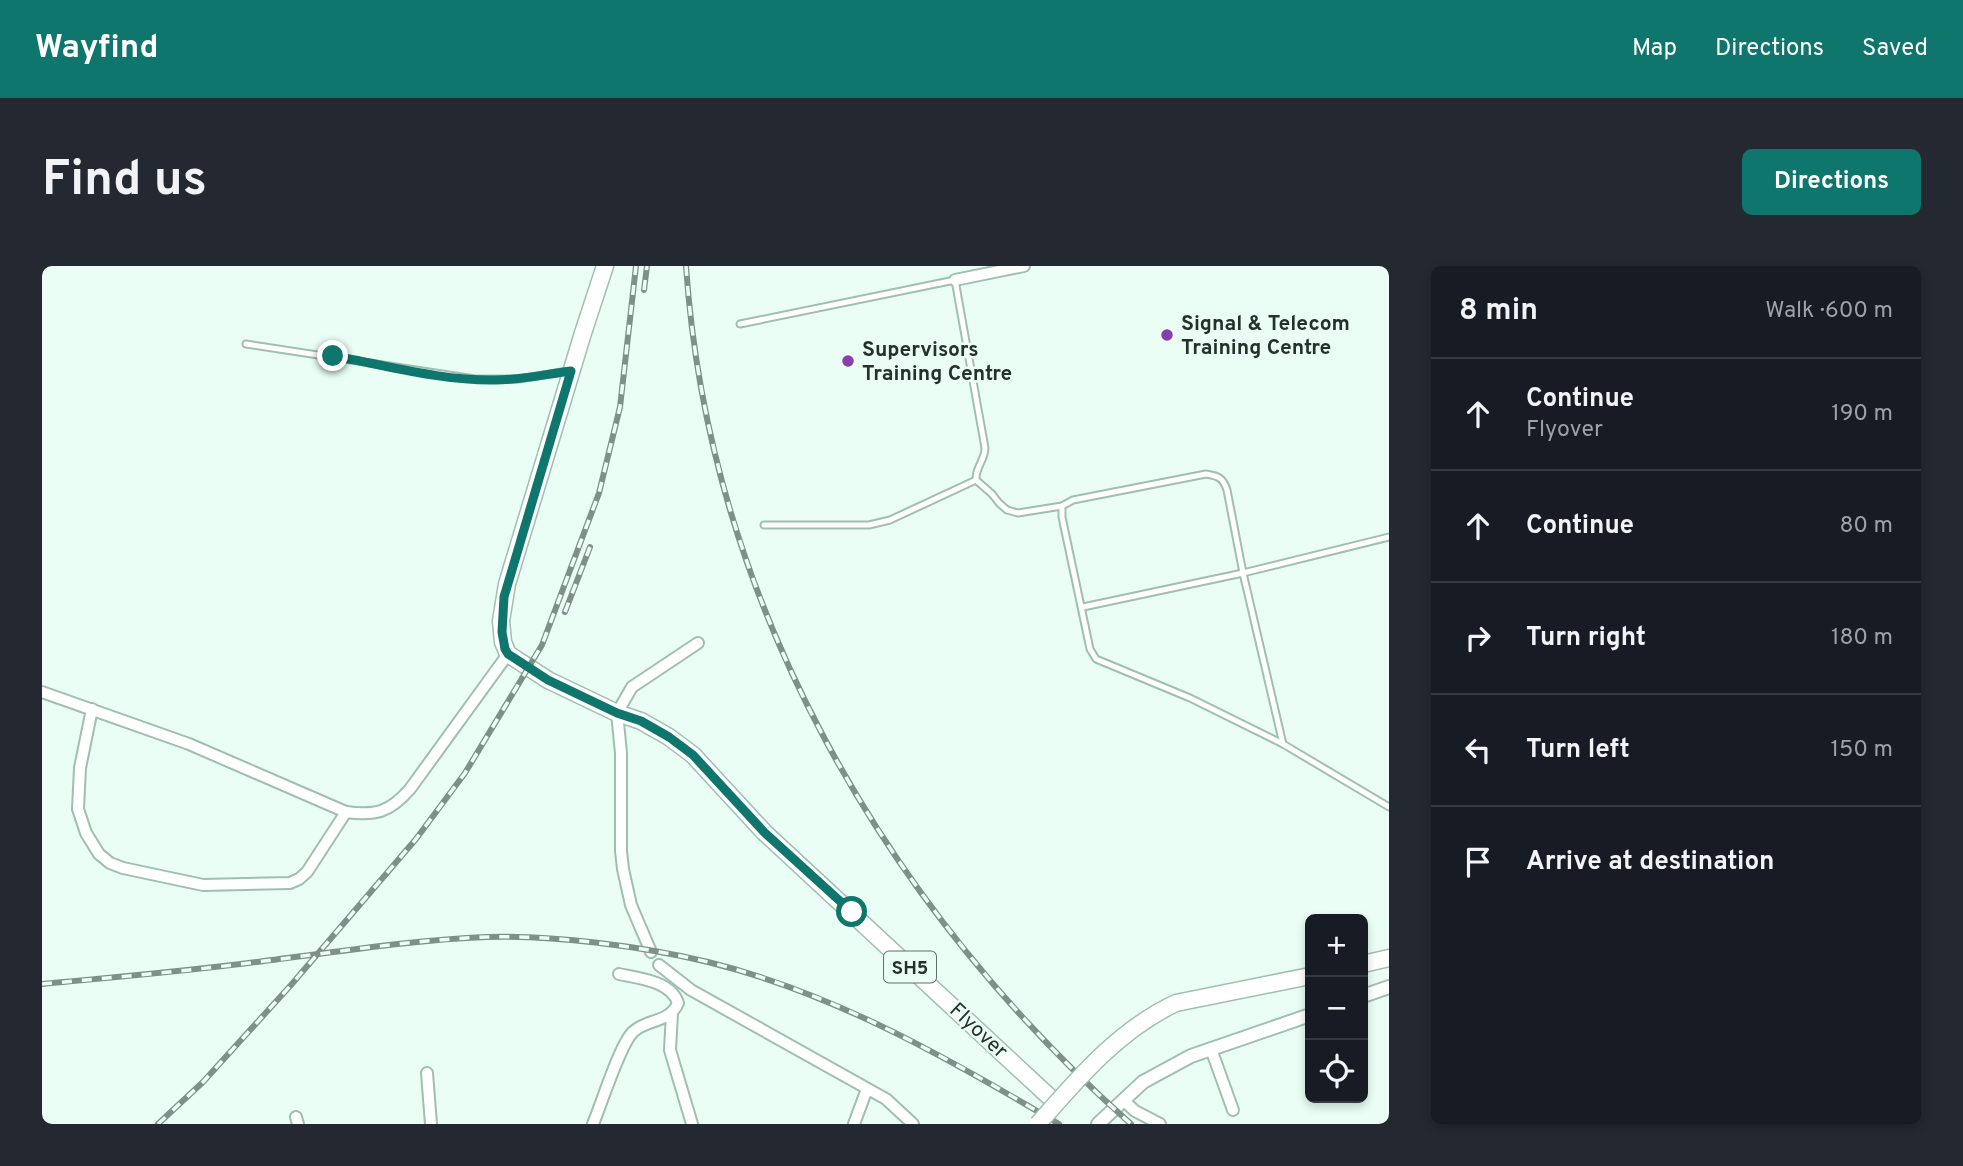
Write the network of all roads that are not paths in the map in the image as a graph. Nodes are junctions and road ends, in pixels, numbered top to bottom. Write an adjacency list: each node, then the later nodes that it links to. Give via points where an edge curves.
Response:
1 (605, 266): 7 (main road)
2 (1024, 266): 3 (street)
3 (983, 270): 4 (street)
4 (955, 280): 5 (lane); 8 (lane, via 985,448)
5 (740, 324)
6 (246, 344): 7 (lane, via 475,379 519,379)
7 (571, 371): 15 (main road, via 504,597 502,632)
8 (976, 480): 9 (lane, via 1007,510 1023,513); 10 (lane, via 879,523)
9 (1062, 506): 12 (lane, via 1086,497 1206,474 1219,476 1227,490); 13 (lane)
10 (764, 525)
11 (1389, 537): 12 (lane)
12 (1243, 573): 13 (lane); 19 (lane)
13 (1083, 607): 19 (lane, via 1096,659)
14 (698, 643): 18 (street, via 632,687)
15 (508, 654): 18 (main road, SH5, via 548,680); 21 (street, via 398,803 374,813)
16 (42, 692): 17 (street)
17 (92, 709): 21 (street, via 189,744); 21 (street, via 80,768 78,809 99,854 123,869 203,886 290,883 307,872)
18 (617, 713): 22 (street, via 623,869 631,905); 36 (main road, Flyover / SH5, via 641,721 693,755 764,832)
19 (1283, 744): 20 (lane)
20 (1389, 807)
21 (346, 812)
22 (651, 952)
23 (1389, 958): 24 (main road)
24 (1368, 963)
25 (659, 965): 34 (street, via 691,990)
26 (619, 974): 30 (street, via 671,991 678,1003)
27 (1305, 977): 36 (main road, bridge, via 1176,1003 1157,1012 1113,1045)
28 (1389, 987): 29 (street)
29 (1368, 994)
30 (672, 1013): 39 (street, via 641,1026 627,1039); 40 (street, via 670,1050)
31 (1305, 1017): 32 (street)
32 (1211, 1049): 35 (street, via 1143,1082); 37 (street)
33 (426, 1073): 38 (street)
34 (867, 1089): 41 (street); 42 (street, via 898,1108)
35 (1123, 1100): 44 (street); 45 (street)
36 (1056, 1103): 43 (main road, bridge)
37 (1233, 1110)
38 (431, 1124)
39 (593, 1124)
40 (692, 1124)
41 (854, 1124)
42 (913, 1124)
43 (1038, 1124)
44 (1098, 1124)
45 (1160, 1124)

